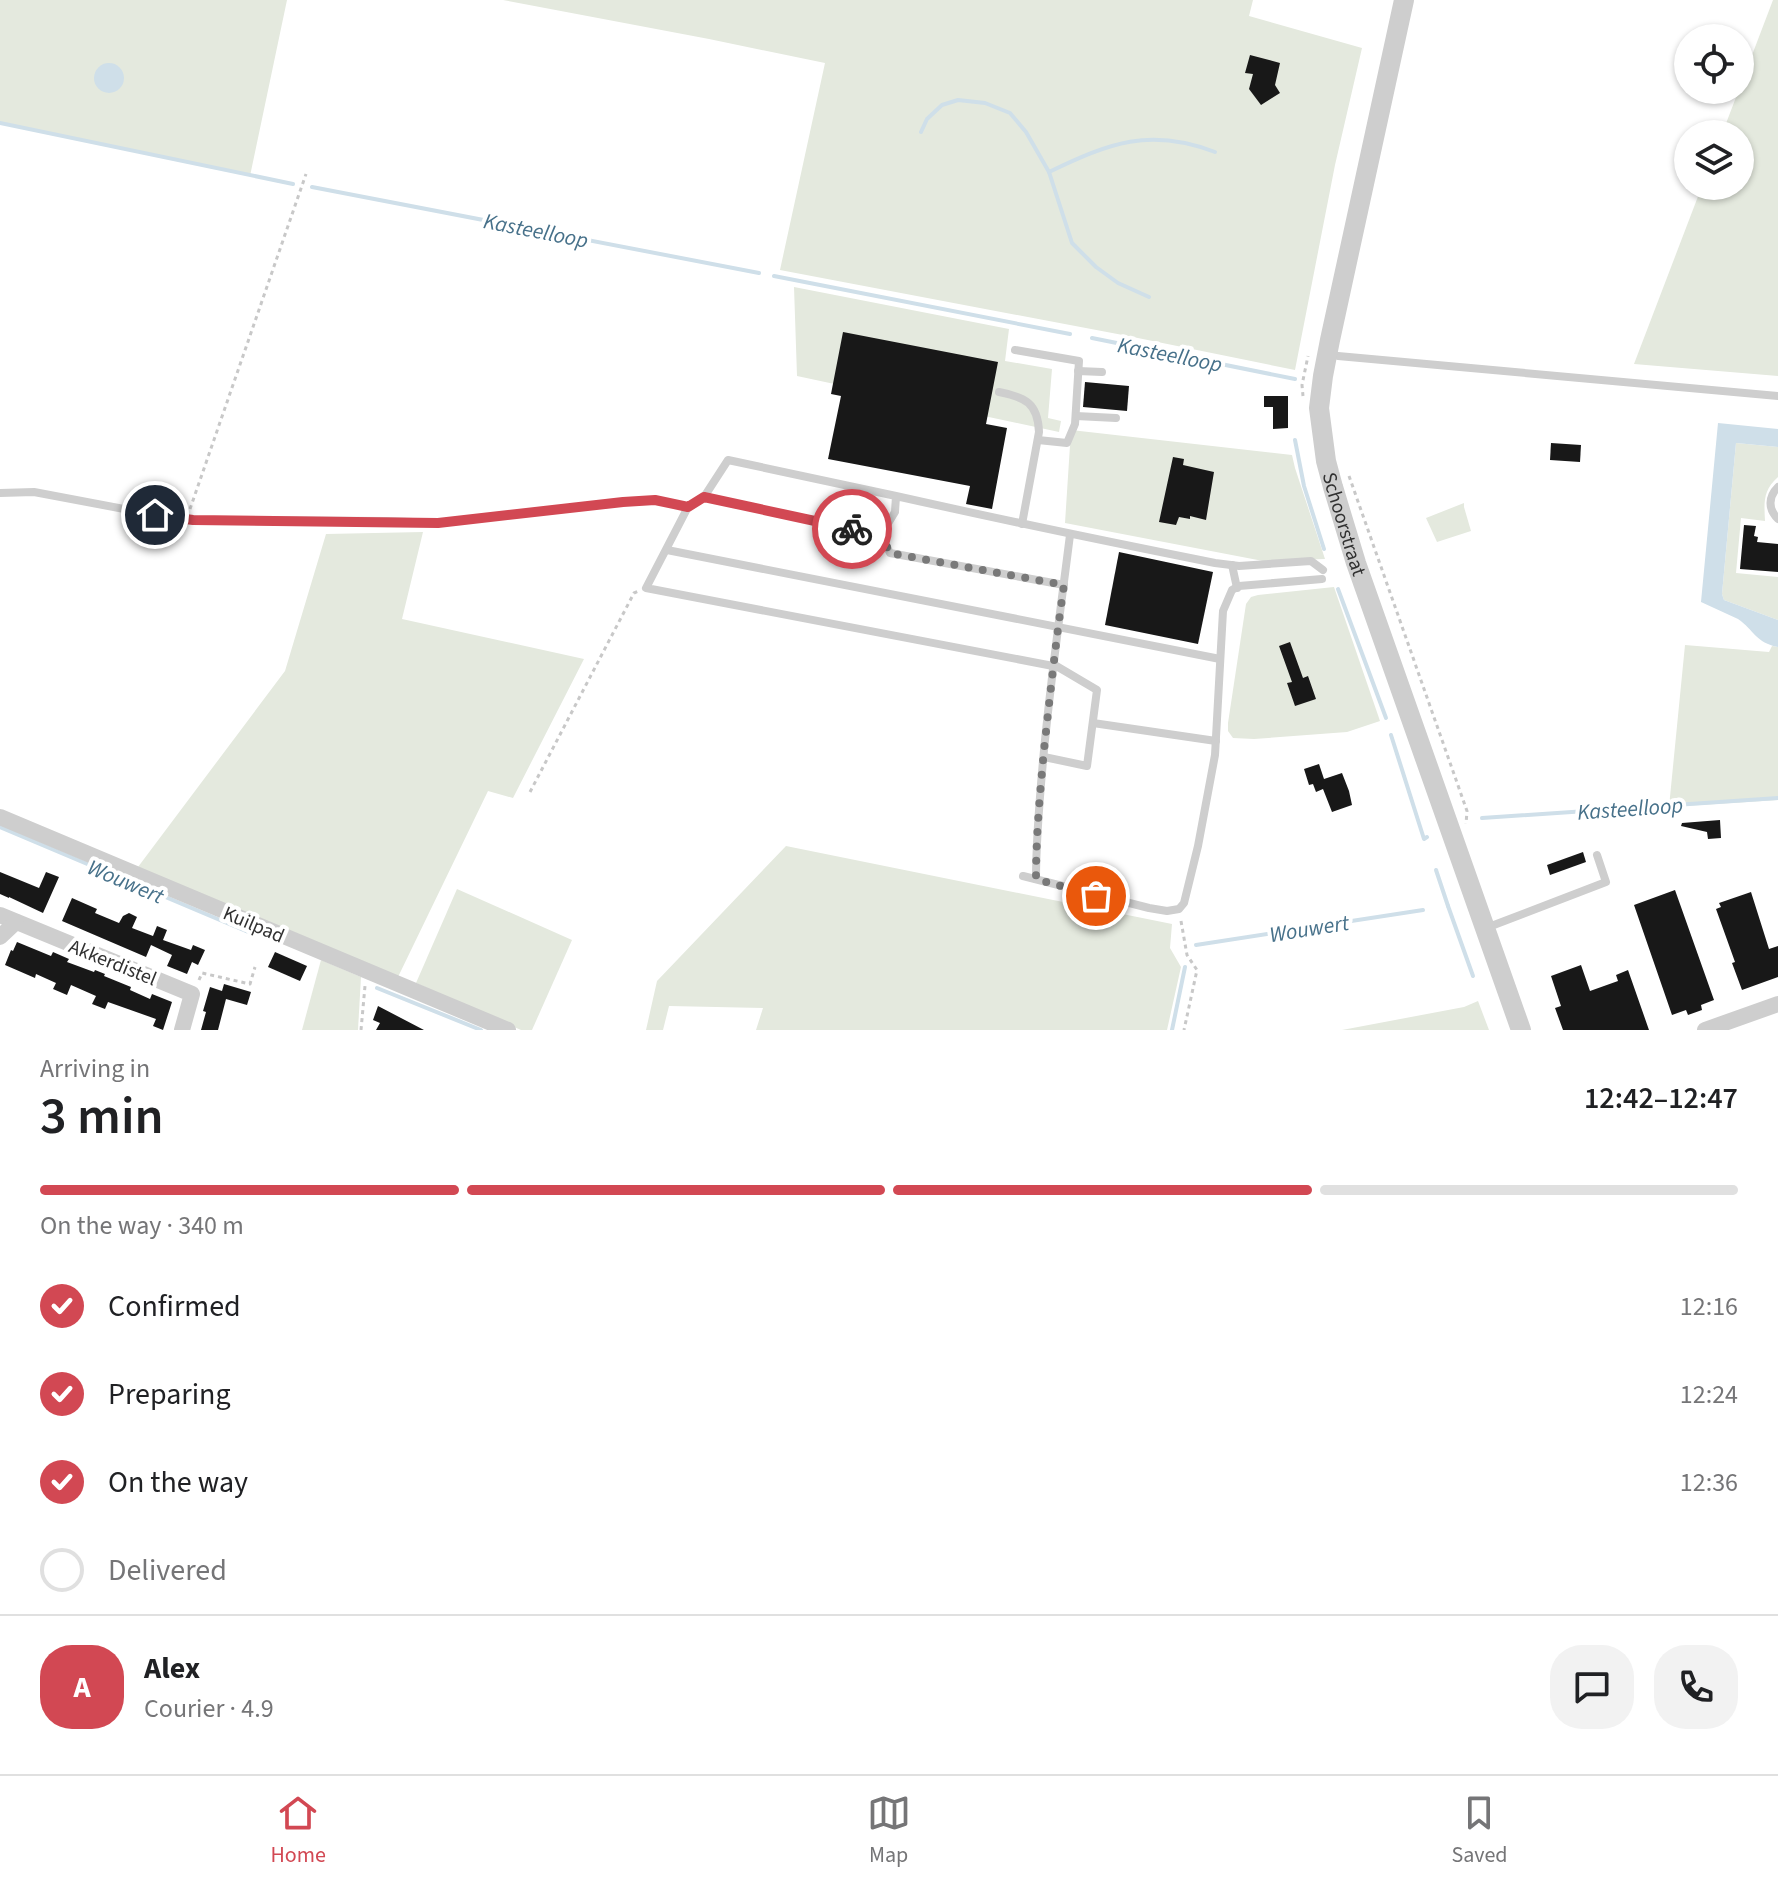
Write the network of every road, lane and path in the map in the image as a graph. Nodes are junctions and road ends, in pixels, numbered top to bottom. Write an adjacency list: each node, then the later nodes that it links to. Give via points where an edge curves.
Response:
1 (1404, 0): 4 (street, Schoorstraat)
2 (306, 174): 19 (path)
3 (1015, 350): 5 (lane, via 1079,361)
4 (1327, 353): 8 (lane); 42 (street, Schoorstraat, via 1319,408 1333,487)
5 (1078, 371): 6 (lane); 9 (lane)
6 (1102, 372)
7 (999, 392): 11 (lane, via 1030,404 1038,417)
8 (1778, 396)
9 (1076, 416): 10 (lane); 11 (lane, via 1067,443)
10 (1116, 418)
11 (1038, 440): 20 (lane)
12 (1349, 476): 36 (path, Schoorstraat)
13 (1778, 487): 18 (lane, via 1770,499)
14 (0, 493): 19 (lane, via 34,492)
15 (896, 496): 16 (lane, via 728,460); 20 (lane); 21 (lane, via 895,512)
16 (704, 497): 17 (lane); 21 (lane)
17 (688, 507): 19 (lane, via 655,500 623,502 438,523); 23 (lane)
18 (1778, 519)
19 (186, 520)
20 (1022, 524): 22 (lane)
21 (881, 535): 25 (lane, via 890,553)
22 (1070, 535): 24 (lane); 25 (lane)
23 (667, 550): 26 (lane); 28 (lane)
24 (1232, 565): 27 (lane); 27 (lane, via 1311,561 1322,575)
25 (1064, 585): 28 (lane)
26 (646, 588): 30 (lane); 34 (path, via 634,593)
27 (1237, 588): 29 (lane, via 1223,611)
28 (1058, 627): 29 (lane); 30 (lane)
29 (1220, 659): 32 (lane)
30 (1053, 665): 31 (lane, via 1097,690); 33 (lane)
31 (1093, 723): 32 (lane); 33 (lane, via 1087,766)
32 (1216, 741): 40 (lane, via 1198,846)
33 (1044, 757): 39 (lane)
34 (530, 792)
35 (0, 817): 45 (street, Kuilpad)
36 (1467, 821)
37 (1597, 855): 42 (lane, via 1606,882)
38 (1023, 876): 39 (lane)
39 (1036, 879): 40 (lane, via 1149,908)
40 (1179, 909): 51 (path, via 1187,955 1197,970)
41 (8, 919): 43 (street); 46 (street, Akkerdistel)
42 (1486, 928): 52 (street, Schoorstraat)
43 (0, 937)
44 (255, 967): 46 (path, via 250,984 202,973)
45 (366, 971): 49 (path); 50 (street, Kuilpad)
46 (192, 994): 48 (street)
47 (1778, 1004): 53 (street)
48 (182, 1030)
49 (361, 1030)
50 (508, 1030)
51 (1184, 1030)
52 (1521, 1030)
53 (1705, 1030)

